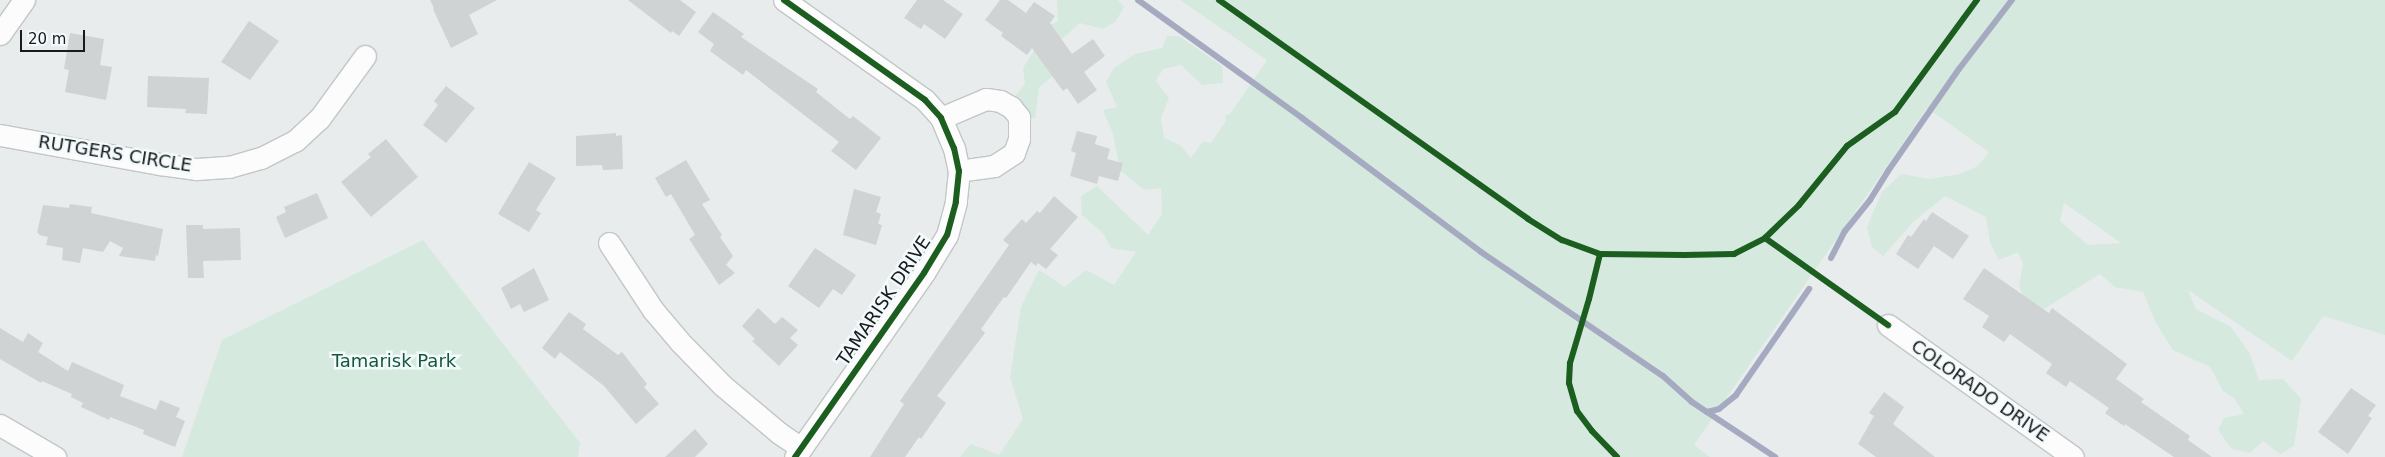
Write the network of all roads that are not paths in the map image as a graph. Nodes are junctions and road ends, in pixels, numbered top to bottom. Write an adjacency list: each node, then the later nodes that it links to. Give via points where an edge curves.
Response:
1 (24, 0): 3 (street)
2 (784, 0): 5 (street, via 925,100)
3 (0, 34)
4 (364, 56): 6 (street, RUTGERS CIRCLE, via 319,119 295,141 261,158 228,167 160,164)
5 (941, 118): 7 (street, TAMARISK DRIVE, via 954,148); 7 (street, via 986,99 1011,107 1019,117 1020,139 1014,153 994,166)
6 (0, 135)
7 (959, 171): 11 (street, TAMARISK DRIVE, via 956,202 947,235 924,273)
8 (609, 243): 11 (street, via 653,310 680,342)
9 (1888, 325): 13 (street, COLORADO DRIVE)
10 (0, 425): 12 (street)
11 (798, 452)
12 (55, 457)
13 (2073, 457)

